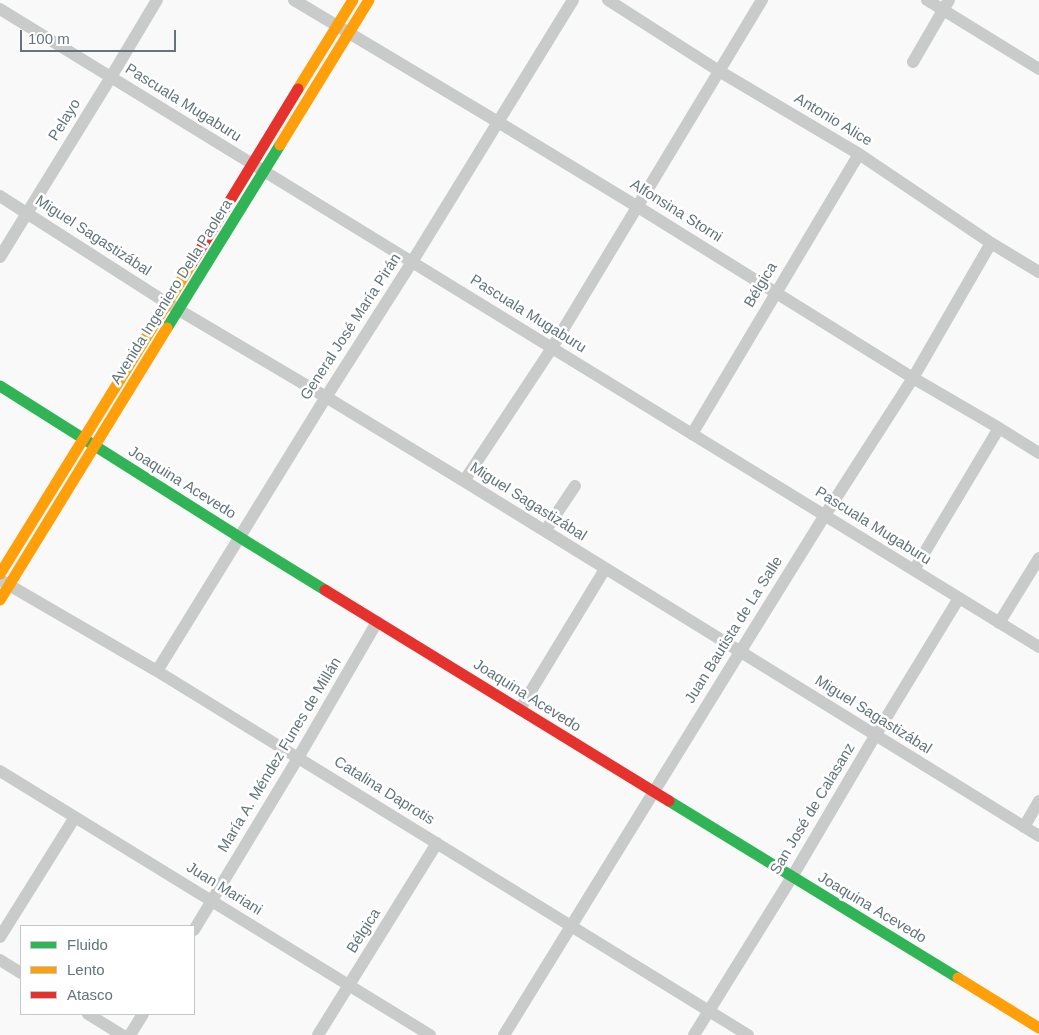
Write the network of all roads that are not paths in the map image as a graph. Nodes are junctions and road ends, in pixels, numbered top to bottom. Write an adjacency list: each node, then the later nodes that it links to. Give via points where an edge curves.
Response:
1 (158, 0): 16 (street, Pelayo)
2 (294, 0): 11 (street, Alfonsina Storni)
3 (353, 0): 11 (main road, Avenida Ingeniero Della Paolera)
4 (369, 0): 12 (main road, Avenida Ingeniero Della Paolera)
5 (572, 0): 17 (street, General José María Pirán)
6 (608, 0): 15 (street, Antonio Alice)
7 (762, 0): 15 (street)
8 (927, 0): 9 (street)
9 (946, 5): 13 (street); 14 (street)
10 (0, 9): 16 (street, Pascuala Mugaburu)
11 (337, 26): 12 (street, Alfonsina Storni); 19 (main road, Avenida Ingeniero Della Paolera)
12 (349, 33): 17 (street, Alfonsina Storni); 20 (main road, Avenida Ingeniero Della Paolera)
13 (913, 62)
14 (1039, 69)
15 (719, 71): 18 (street, Antonio Alice); 22 (street)
16 (111, 78): 19 (street, Pascuala Mugaburu); 23 (street, Pelayo)
17 (498, 122): 22 (street, Alfonsina Storni); 26 (street, General José María Pirán)
18 (859, 154): 24 (street, Antonio Alice); 28 (street, Bélgica)
19 (252, 164): 20 (street, Pascuala Mugaburu); 29 (main road, Avenida Ingeniero Della Paolera)
20 (264, 171): 26 (street, Pascuala Mugaburu); 30 (main road, Avenida Ingeniero Della Paolera)
21 (0, 196): 23 (street, Miguel Sagastizábal)
22 (638, 206): 28 (street, Alfonsina Storni); 31 (street)
23 (27, 213): 25 (street, Pelayo); 29 (street, Miguel Sagastizábal)
24 (991, 243): 27 (street, Antonio Alice); 32 (street, Juan Bautista de La Salle)
25 (0, 257)
26 (412, 262): 31 (street, Pascuala Mugaburu); 34 (street, General José María Pirán)
27 (1039, 272)
28 (775, 293): 32 (street, Alfonsina Storni); 36 (street, Bélgica)
29 (167, 303): 30 (street, Miguel Sagastizábal); 37 (main road, Avenida Ingeniero Della Paolera)
30 (178, 310): 34 (street, Miguel Sagastizábal); 38 (main road, Avenida Ingeniero Della Paolera)
31 (552, 348): 36 (street, Pascuala Mugaburu); 40 (street)
32 (913, 378): 35 (street, Alfonsina Storni); 42 (street, Juan Bautista de La Salle)
33 (0, 386): 37 (main road, Joaquina Acevedo)
34 (326, 397): 40 (street, Miguel Sagastizábal); 44 (street, General José María Pirán)
35 (999, 428): 39 (street, Alfonsina Storni); 47 (street)
36 (692, 434): 42 (street, Pascuala Mugaburu)
37 (83, 439): 38 (main road, Joaquina Acevedo); 48 (main road, Avenida Ingeniero Della Paolera)
38 (95, 446): 44 (main road, Joaquina Acevedo); 49 (main road, Avenida Ingeniero Della Paolera)
39 (1039, 453)
40 (464, 482): 43 (street, Miguel Sagastizábal)
41 (575, 486): 43 (street)
42 (825, 515): 47 (street, Pascuala Mugaburu); 55 (street, Juan Bautista de La Salle)
43 (545, 531): 46 (street, Miguel Sagastizábal)
44 (239, 537): 52 (main road, Joaquina Acevedo); 56 (street, General José María Pirán)
45 (1039, 558): 53 (street)
46 (605, 569): 55 (street, Miguel Sagastizábal); 57 (street)
47 (914, 570): 50 (street, Pascuala Mugaburu)
48 (0, 574)
49 (5, 582): 51 (main road, Avenida Ingeniero Della Paolera); 56 (street, Catalina Daprotis)
50 (959, 598): 53 (street, Pascuala Mugaburu); 58 (street, San José de Calasanz)
51 (0, 600)
52 (377, 622): 57 (main road, Joaquina Acevedo); 59 (street, María A. Méndez Funes de Millán)
53 (1000, 623): 54 (street, Pascuala Mugaburu)
54 (1039, 647)
55 (740, 652): 58 (street, Miguel Sagastizábal); 61 (street, Juan Bautista de La Salle)
56 (157, 671): 59 (street, Catalina Daprotis)
57 (520, 709): 61 (main road, Joaquina Acevedo)
58 (875, 736): 64 (street, Miguel Sagastizábal); 67 (street, San José de Calasanz)
59 (298, 758): 66 (street, Catalina Daprotis); 68 (street, María A. Méndez Funes de Millán)
60 (0, 771): 63 (street, Juan Mariani)
61 (654, 791): 67 (main road, Joaquina Acevedo); 69 (street, Juan Bautista de La Salle)
62 (1039, 801): 64 (street)
63 (75, 817): 68 (street, Juan Mariani); 71 (street)
64 (1024, 827): 65 (street, Miguel Sagastizábal)
65 (1039, 836)
66 (437, 843): 69 (street, Catalina Daprotis); 74 (street, Bélgica)
67 (792, 877): 75 (street, San José de Calasanz); 78 (main road, Joaquina Acevedo)
68 (212, 901): 70 (street, María A. Méndez Funes de Millán); 74 (street, Juan Mariani)
69 (571, 926): 75 (street, Catalina Daprotis); 83 (street, Juan Bautista de La Salle)
70 (195, 928)
71 (0, 937)
72 (0, 960): 73 (street)
73 (20, 972)
74 (349, 985): 81 (street, Bélgica); 82 (street, Juan Mariani)
75 (709, 1011): 84 (street, San José de Calasanz); 85 (street, Catalina Daprotis)
76 (90, 1015): 79 (street)
77 (142, 1015): 80 (street)
78 (1039, 1028)
79 (122, 1035)
80 (130, 1035)
81 (318, 1035)
82 (430, 1035)
83 (504, 1035)
84 (694, 1035)
85 (748, 1035)

